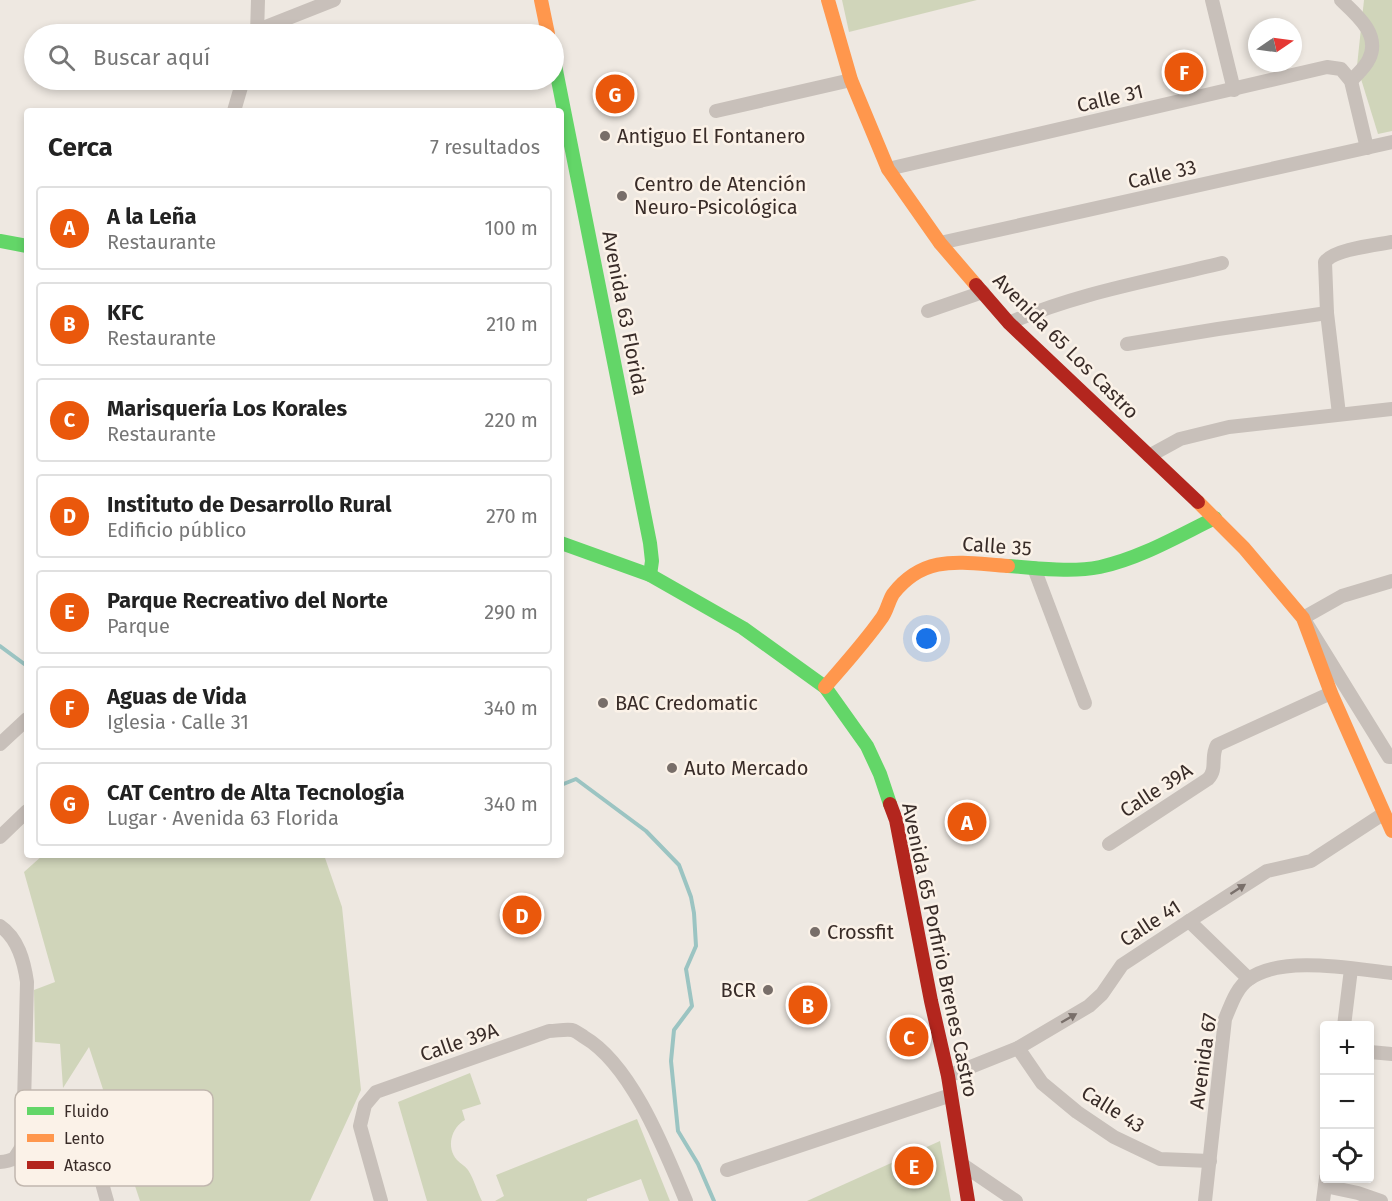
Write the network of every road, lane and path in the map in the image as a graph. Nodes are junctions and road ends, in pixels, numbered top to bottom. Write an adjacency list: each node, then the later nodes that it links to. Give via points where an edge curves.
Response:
1 (258, 0): 7 (street)
2 (333, 0): 8 (street)
3 (541, 0): 9 (main road)
4 (828, 0): 10 (main road, Avenida 65 Los Castro)
5 (1212, 0): 14 (street)
6 (1341, 0): 11 (street, via 1363,22 1372,42 1369,59)
7 (258, 24)
8 (277, 24)
9 (546, 24)
10 (851, 80): 18 (street); 21 (main road, Avenida 65 Los Castro)
11 (1350, 81): 14 (street, Calle 31, via 1341,69 1327,67); 20 (street)
12 (240, 90): 15 (street)
13 (560, 90): 16 (main road, Avenida 63 Florida)
14 (1234, 90): 21 (street, Calle 31)
15 (235, 108)
16 (564, 108)
17 (564, 110): 36 (main road, Avenida 63 Florida)
18 (716, 111)
19 (1392, 142): 20 (street, Calle 33)
20 (1367, 148): 24 (street, Calle 33)
21 (888, 169): 24 (main road, Avenida 65 Los Castro)
22 (0, 241): 25 (main road)
23 (1392, 242): 29 (street, via 1328,257 1324,268)
24 (940, 243): 27 (main road, Avenida 65 Los Castro)
25 (24, 245)
26 (1222, 263): 30 (street, via 1071,298)
27 (983, 292): 28 (street); 30 (main road, Avenida 65 Los Castro)
28 (928, 311)
29 (1327, 313): 31 (street); 33 (street)
30 (1008, 323): 34 (main road, Avenida 65 Los Castro)
31 (1127, 344)
32 (1392, 409): 33 (street)
33 (1339, 414): 34 (street, via 1229,427 1180,439)
34 (1149, 456): 35 (main road, Avenida 65 Los Castro)
35 (1215, 518): 39 (main road, Calle 35, via 1136,556 1099,567); 42 (main road, Avenida 65 Los Castro)
36 (650, 543): 38 (main road, via 636,556); 40 (main road, Avenida 63 Florida)
37 (564, 544): 38 (main road, Avenida 65 Porfirio Brenes Castro)
38 (618, 563): 40 (main road, Avenida 65 Porfirio Brenes Castro)
39 (1034, 568): 43 (main road, Calle 35, via 952,562 921,568 891,597 883,617); 45 (street)
40 (650, 575): 43 (main road, Avenida 65 Porfirio Brenes Castro, via 743,628)
41 (1392, 582): 42 (street, via 1342,596)
42 (1303, 618): 44 (main road); 48 (street)
43 (825, 687): 63 (main road, Avenida 65 Porfirio Brenes Castro, via 867,746 893,810)
44 (1330, 693): 50 (main road); 53 (street, Calle 39A, via 1217,745 1209,779)
45 (1085, 702)
46 (24, 722): 47 (street)
47 (0, 744)
48 (1392, 757)
49 (24, 814): 52 (street)
50 (1383, 814): 51 (main road); 54 (street, Calle 41, one-way to 50, via 1267,871 1311,861)
51 (1392, 831)
52 (0, 837)
53 (1109, 844)
54 (1189, 921): 58 (street); 60 (street, Calle 41, one-way to 54, via 1089,1006 1122,965)
55 (2, 926): 64 (street, via 16,944 27,982)
56 (1351, 969): 57 (street); 58 (street, via 1296,965 1269,969); 59 (street)
57 (1392, 973)
58 (1249, 979): 67 (street, Avenida 67, via 1235,994 1225,1019)
59 (1345, 1021)
60 (1018, 1048): 63 (street, Calle 41); 67 (street, Calle 43, via 1042,1083 1114,1137 1160,1159)
61 (1374, 1052): 62 (street)
62 (1392, 1054)
63 (948, 1076): 65 (main road, Avenida 65 Porfirio Brenes Castro)
64 (24, 1090)
65 (951, 1095): 69 (main road, Avenida 65 Porfirio Brenes Castro); 70 (street)
66 (15, 1157): 68 (street)
67 (1210, 1161): 78 (street, Avenida 67)
68 (0, 1162)
69 (963, 1165): 76 (main road, Avenida 65 Porfirio Brenes Castro); 77 (street)
70 (727, 1170)
71 (1325, 1183): 79 (street); 80 (street)
72 (103, 1186): 73 (street)
73 (108, 1201)
74 (381, 1201): 75 (street, Calle 39A, via 360,1126 365,1104 376,1092 549,1031 573,1030 595,1043 636,1095)
75 (686, 1201)
76 (968, 1201)
77 (1016, 1201)
78 (1205, 1201)
79 (1323, 1201)
80 (1381, 1201)

